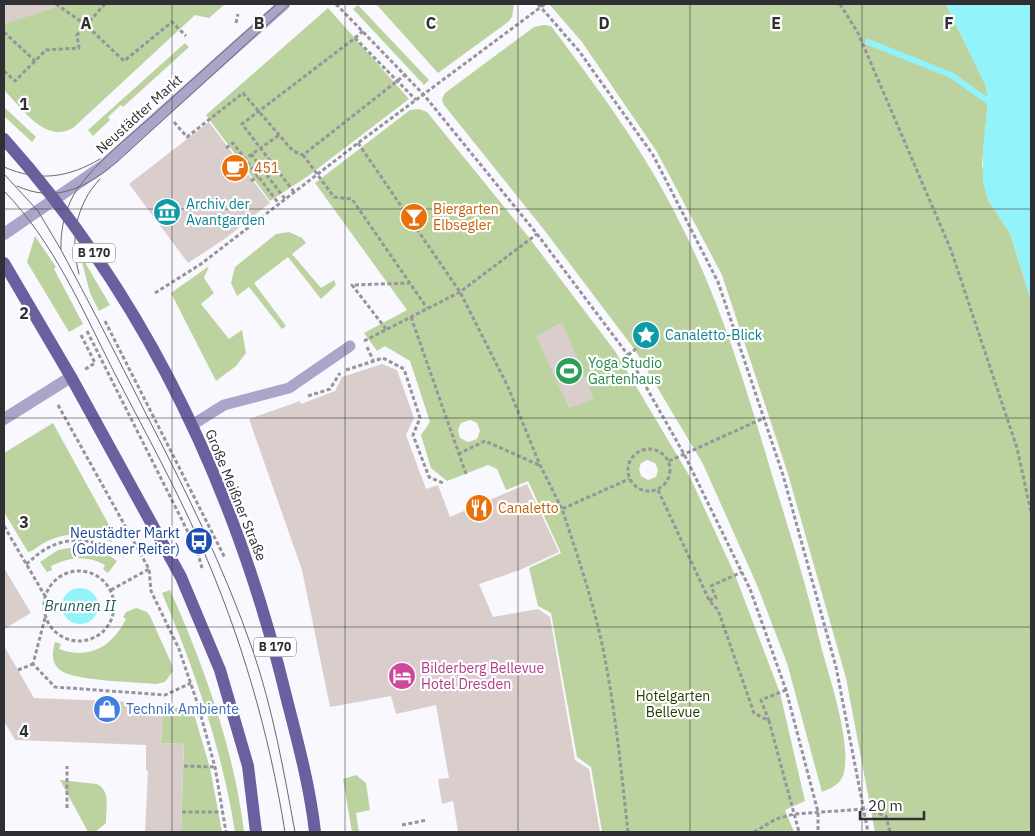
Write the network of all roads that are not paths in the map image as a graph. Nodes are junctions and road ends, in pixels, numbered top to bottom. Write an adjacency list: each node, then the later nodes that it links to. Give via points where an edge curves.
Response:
1 (284, 4): 3 (street, Neustädter Markt, via 114,156)
2 (4, 139): 3 (main road, B 170)
3 (56, 200): 4 (street, Neustädter Markt); 9 (main road, Große Meißner Straße / B 170, via 130,307)
4 (4, 234)
5 (4, 263): 7 (main road)
6 (350, 346): 9 (lane, via 289,388 224,405)
7 (71, 377): 8 (street, via 49,384); 10 (main road, via 181,577 220,670 248,766)
8 (4, 418)
9 (192, 425): 11 (main road, Große Meißner Straße / B 170, via 229,512 275,648)
10 (256, 832)
11 (315, 832)

